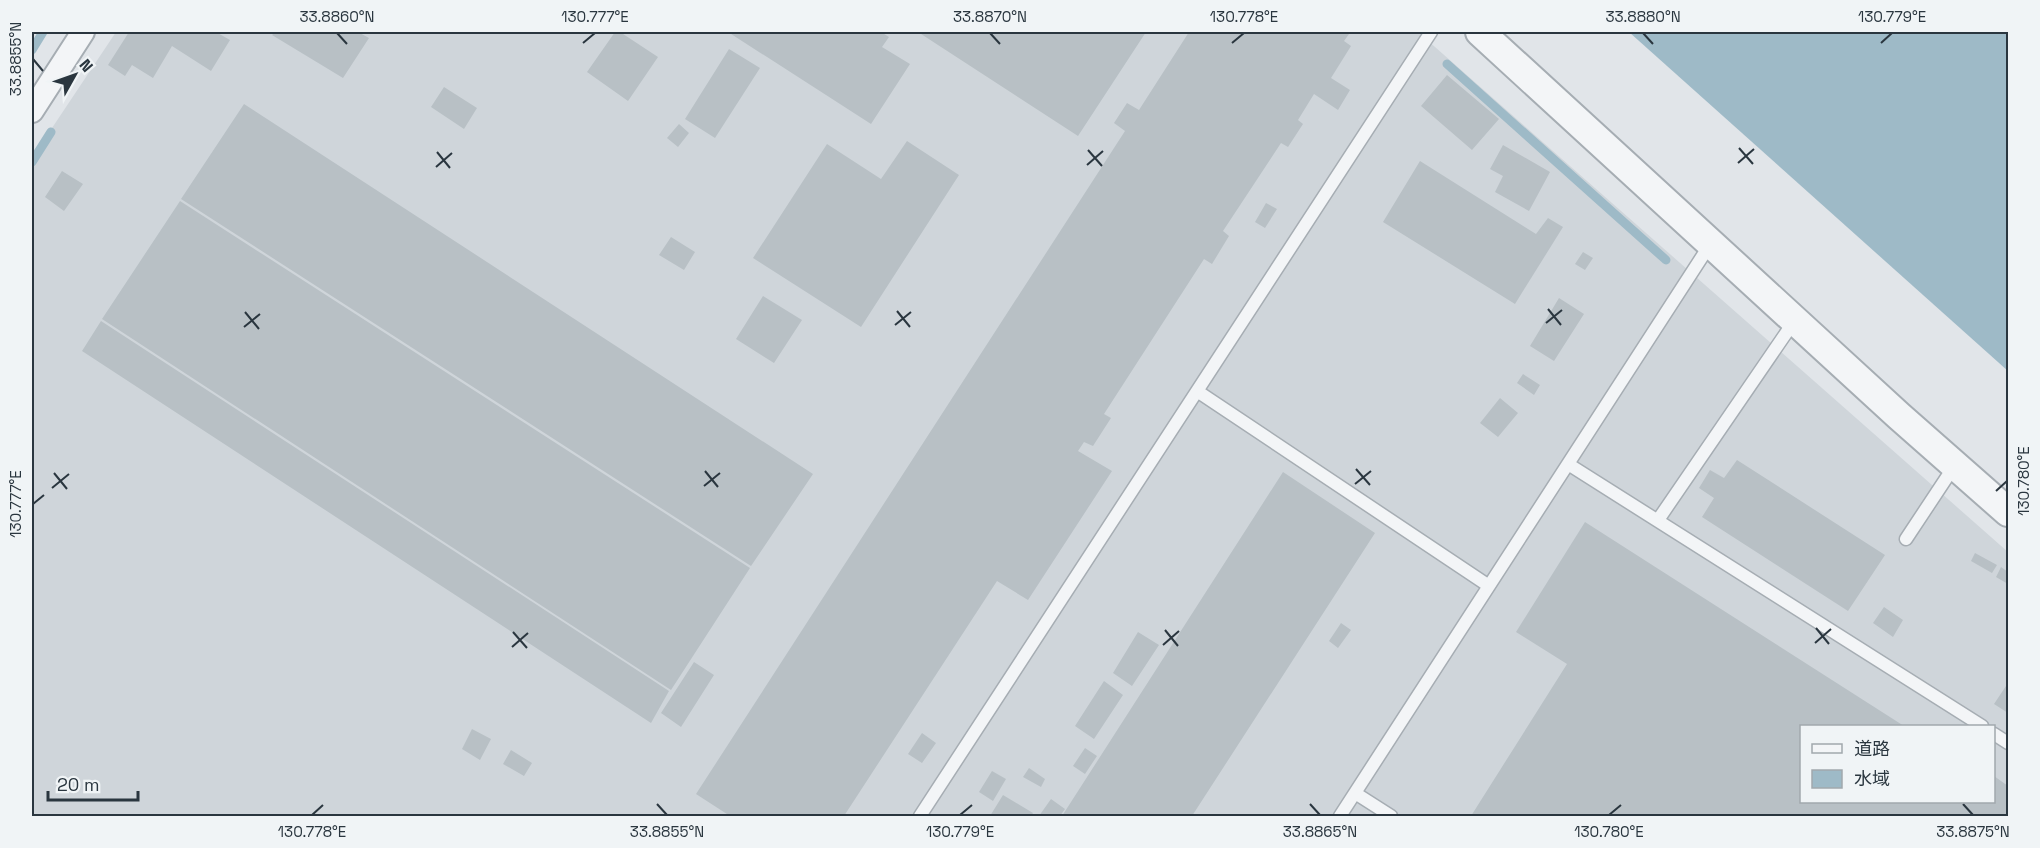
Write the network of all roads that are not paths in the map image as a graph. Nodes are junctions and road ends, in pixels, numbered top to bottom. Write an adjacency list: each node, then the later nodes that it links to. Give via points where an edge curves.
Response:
1 (83, 32): 4 (street)
2 (1431, 32): 7 (lane)
3 (1480, 32): 5 (street)
4 (32, 111)
5 (1711, 243): 6 (street); 8 (lane)
6 (1795, 320): 9 (street); 11 (lane)
7 (1197, 391): 13 (lane); 18 (lane)
8 (1568, 464): 11 (lane); 13 (lane)
9 (1955, 465): 10 (street); 12 (lane)
10 (2008, 512)
11 (1658, 520): 14 (lane)
12 (1906, 539)
13 (1489, 586): 17 (lane)
14 (1980, 725)
15 (1995, 735): 16 (lane)
16 (2008, 743)
17 (1355, 793): 19 (lane); 20 (lane)
18 (920, 816)
19 (1340, 816)
20 (1391, 816)

